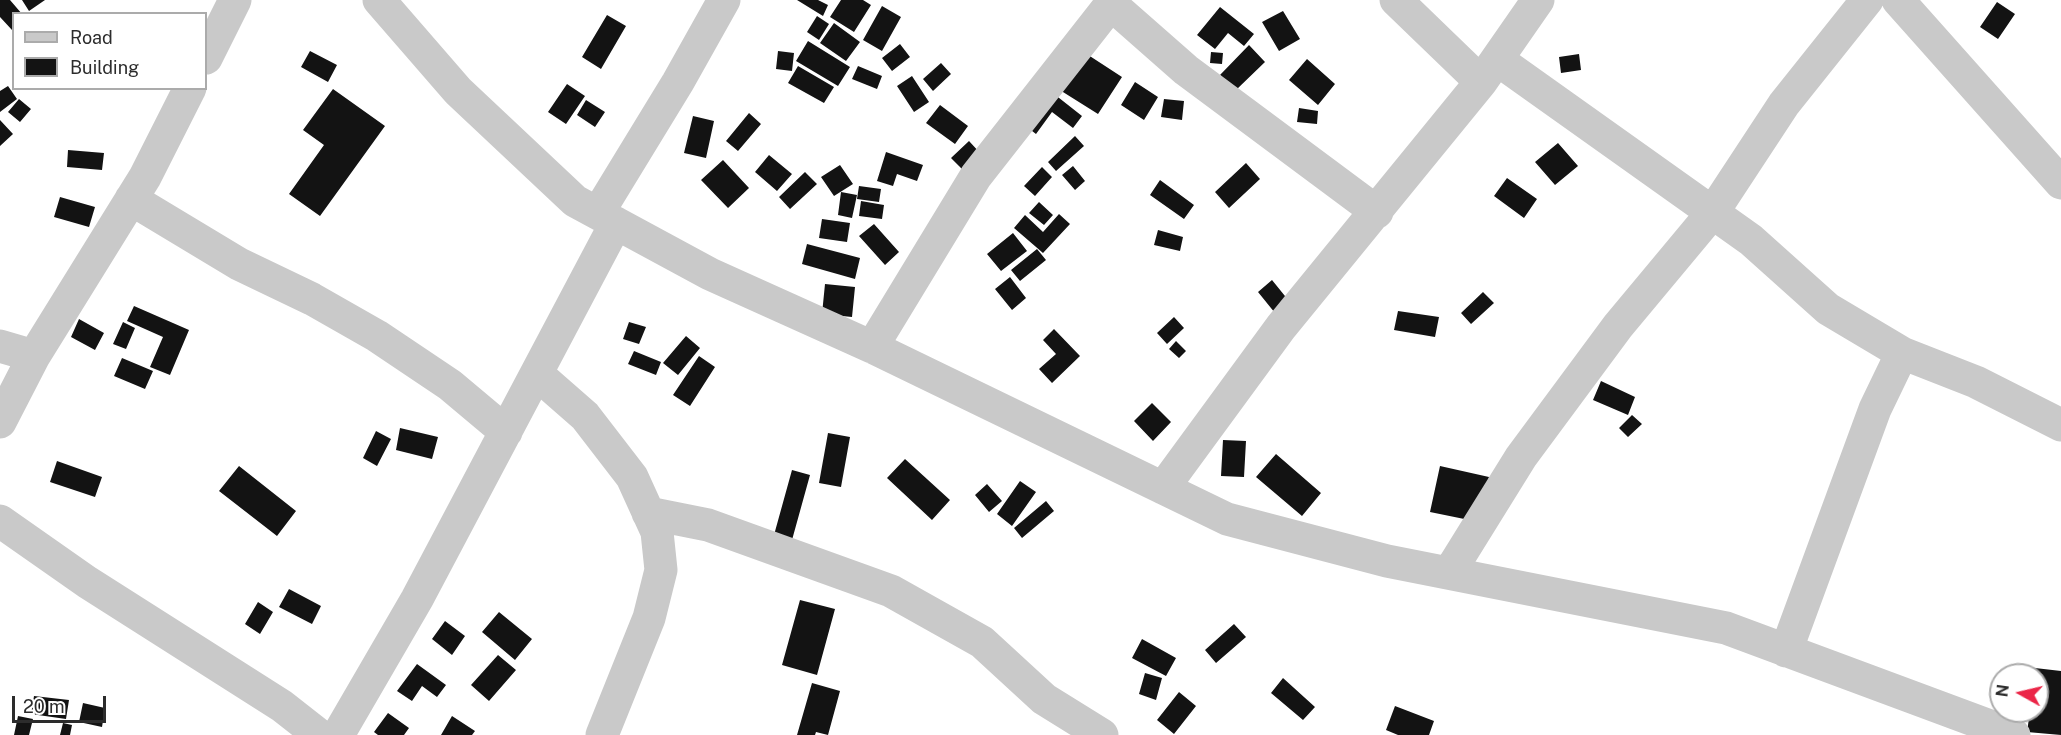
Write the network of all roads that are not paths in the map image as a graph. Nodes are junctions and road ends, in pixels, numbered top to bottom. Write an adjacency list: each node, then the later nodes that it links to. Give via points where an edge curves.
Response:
1 (235, 0): 9 (street)
2 (379, 0): 16 (street, via 458,91 575,201)
3 (724, 0): 16 (street)
4 (1396, 0): 10 (street)
5 (1538, 0): 10 (street)
6 (1867, 0): 15 (street, via 1784,104)
7 (1898, 0): 12 (street)
8 (1112, 2): 14 (street, via 1186,70); 18 (street, via 976,176)
9 (207, 56)
10 (1489, 71): 14 (street); 15 (street)
11 (189, 90): 13 (street)
12 (2061, 183)
13 (131, 199): 20 (street); 24 (street, via 239,264 377,336 450,385)
14 (1377, 212): 25 (street, via 1281,327)
15 (1713, 212): 19 (street, via 1751,240 1828,309); 28 (street, via 1618,326 1521,457)
16 (607, 218): 18 (street, via 710,274); 21 (street)
17 (0, 346): 20 (street)
18 (872, 347): 25 (street)
19 (1902, 353): 23 (street, via 1976,382); 29 (street, via 1875,409)
20 (34, 356): 22 (street)
21 (537, 374): 24 (street); 26 (street, via 585,416 632,477)
22 (0, 422)
23 (2061, 425)
24 (507, 432): 32 (street)
25 (1163, 488): 28 (street, via 1227,519)
26 (648, 513): 33 (street, via 657,532 661,570 649,618); 34 (street, via 708,525 891,591 982,642 1044,699)
27 (0, 521): 31 (street, via 87,582 282,706)
28 (1449, 573): 29 (street, via 1726,628)
29 (1786, 651): 30 (street)
30 (1997, 733)
31 (319, 735)
32 (338, 735)
33 (602, 735)
34 (1101, 735)

